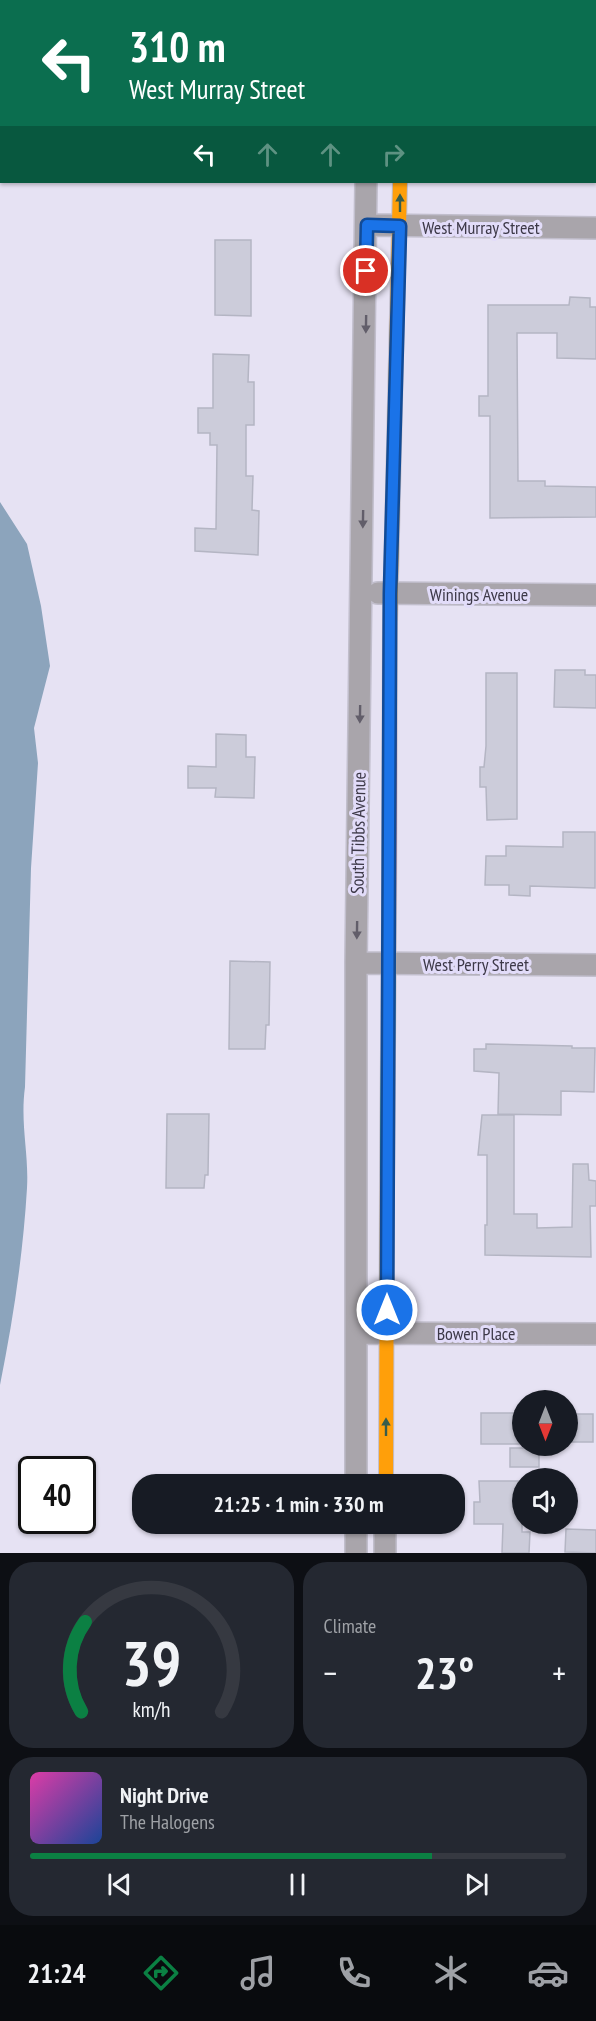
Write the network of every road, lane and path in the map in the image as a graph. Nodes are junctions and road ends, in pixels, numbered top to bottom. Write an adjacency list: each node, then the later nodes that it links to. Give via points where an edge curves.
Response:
1 (366, 183): 3 (street, South Tibbs Avenue)
2 (400, 183): 4 (street, South Tibbs Avenue, one-way to 2)
3 (367, 225): 4 (street, West Murray Street); 6 (street, South Tibbs Avenue, one-way to 6)
4 (400, 226): 5 (street, West Murray Street); 7 (street, South Tibbs Avenue)
5 (596, 228)
6 (362, 593): 7 (street, Winings Avenue); 9 (street, South Tibbs Avenue, one-way to 9)
7 (390, 594): 8 (street, Winings Avenue); 10 (street, South Tibbs Avenue)
8 (596, 595)
9 (356, 963): 10 (street, West Perry Street); 12 (street, South Tibbs Avenue)
10 (390, 963): 11 (street, West Perry Street); 13 (street, South Tibbs Avenue)
11 (596, 965)
12 (356, 1333): 13 (street, Bowen Place); 15 (street, South Tibbs Avenue)
13 (387, 1333): 14 (street, Bowen Place); 16 (street, South Tibbs Avenue, one-way to 13)
14 (596, 1334)
15 (356, 1474)
16 (386, 1474)
17 (356, 1534): 19 (street)
18 (385, 1534): 20 (street)
19 (356, 1553)
20 (385, 1553)

